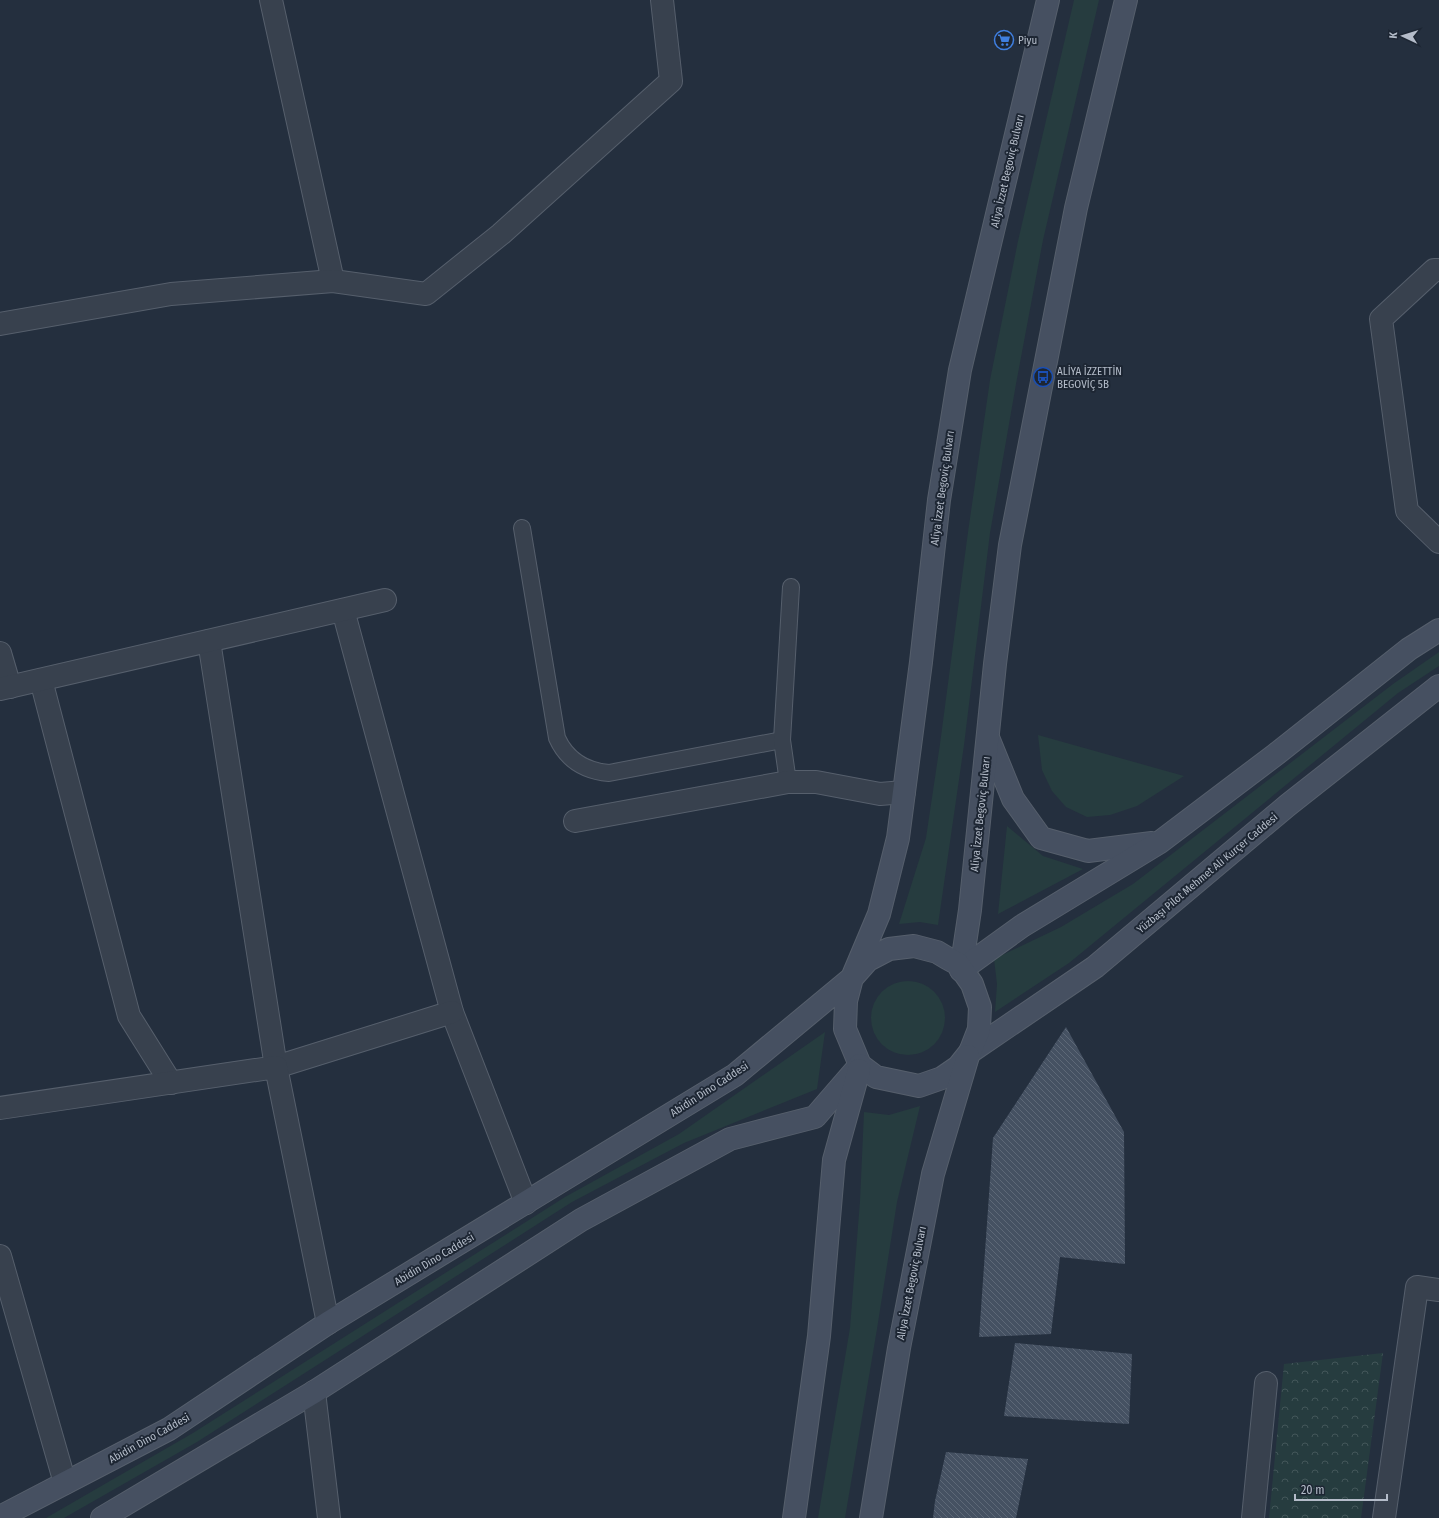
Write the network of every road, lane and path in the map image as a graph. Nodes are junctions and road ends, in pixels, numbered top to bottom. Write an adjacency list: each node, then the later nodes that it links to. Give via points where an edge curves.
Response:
1 (271, 0): 6 (street)
2 (662, 0): 6 (street, via 671,81 501,234 426,294)
3 (1048, 0): 22 (main road, Aliya İzzet Begoviç Bulvarı, via 960,370 939,500)
4 (1126, 0): 19 (main road, Aliya İzzet Begoviç Bulvarı, via 1076,208 1010,545)
5 (1437, 266): 9 (street, via 1381,319 1407,511)
6 (334, 281): 7 (street, via 170,294)
7 (0, 324)
8 (522, 528): 20 (lane, via 557,738 561,747 575,762 597,772 609,773)
9 (1439, 542)
10 (791, 587): 20 (lane)
11 (385, 600): 12 (street)
12 (343, 610): 14 (street); 27 (street)
13 (1439, 630): 24 (main road, via 1409,649 1275,756)
14 (209, 641): 16 (street); 30 (street)
15 (0, 653): 18 (street)
16 (41, 680): 18 (street); 31 (street, via 129,1016)
17 (1439, 686): 28 (main road, Yüzbaşı Pilot Mehmet Ali Kurçer Caddesi, via 1288,805 1095,967)
18 (5, 688)
19 (988, 737): 24 (main road, via 1013,799 1041,838 1088,851); 25 (main road, Aliya İzzet Begoviç Bulvarı, via 970,910)
20 (782, 740): 21 (lane)
21 (788, 782): 22 (street, via 816,782 880,794); 23 (street)
22 (904, 792): 26 (main road, Aliya İzzet Begoviç Bulvarı, via 898,838 879,914)
23 (575, 821)
24 (1160, 842): 25 (main road, via 1022,926)
25 (961, 970): 26 (main road, via 958,964 937,952 914,946 889,949 868,960); 28 (main road, via 972,984 980,1007 979,1029)
26 (852, 978): 29 (main road, via 846,1001 845,1028); 33 (main road, Abidin Dino Caddesi, via 735,1075)
27 (452, 1012): 30 (street); 33 (street)
28 (970, 1052): 29 (main road, via 958,1067 942,1078 919,1086 876,1077); 44 (main road, Aliya İzzet Begoviç Bulvarı, via 933,1174 899,1348)
29 (860, 1065): 38 (main road, via 815,1117 730,1139 587,1217); 43 (main road, via 834,1160 819,1336)
30 (276, 1067): 31 (street); 36 (street)
31 (171, 1083): 32 (street)
32 (0, 1108)
33 (526, 1203): 36 (main road, Abidin Dino Caddesi)
34 (0, 1256): 39 (street)
35 (1439, 1290): 46 (street, via 1417,1288)
36 (328, 1323): 39 (main road, Abidin Dino Caddesi, via 169,1429)
37 (1266, 1383): 45 (street)
38 (314, 1392): 41 (main road); 42 (street)
39 (66, 1483): 40 (main road, Abidin Dino Caddesi)
40 (0, 1517)
41 (102, 1518)
42 (329, 1518)
43 (794, 1518)
44 (871, 1518)
45 (1253, 1518)
46 (1384, 1518)

